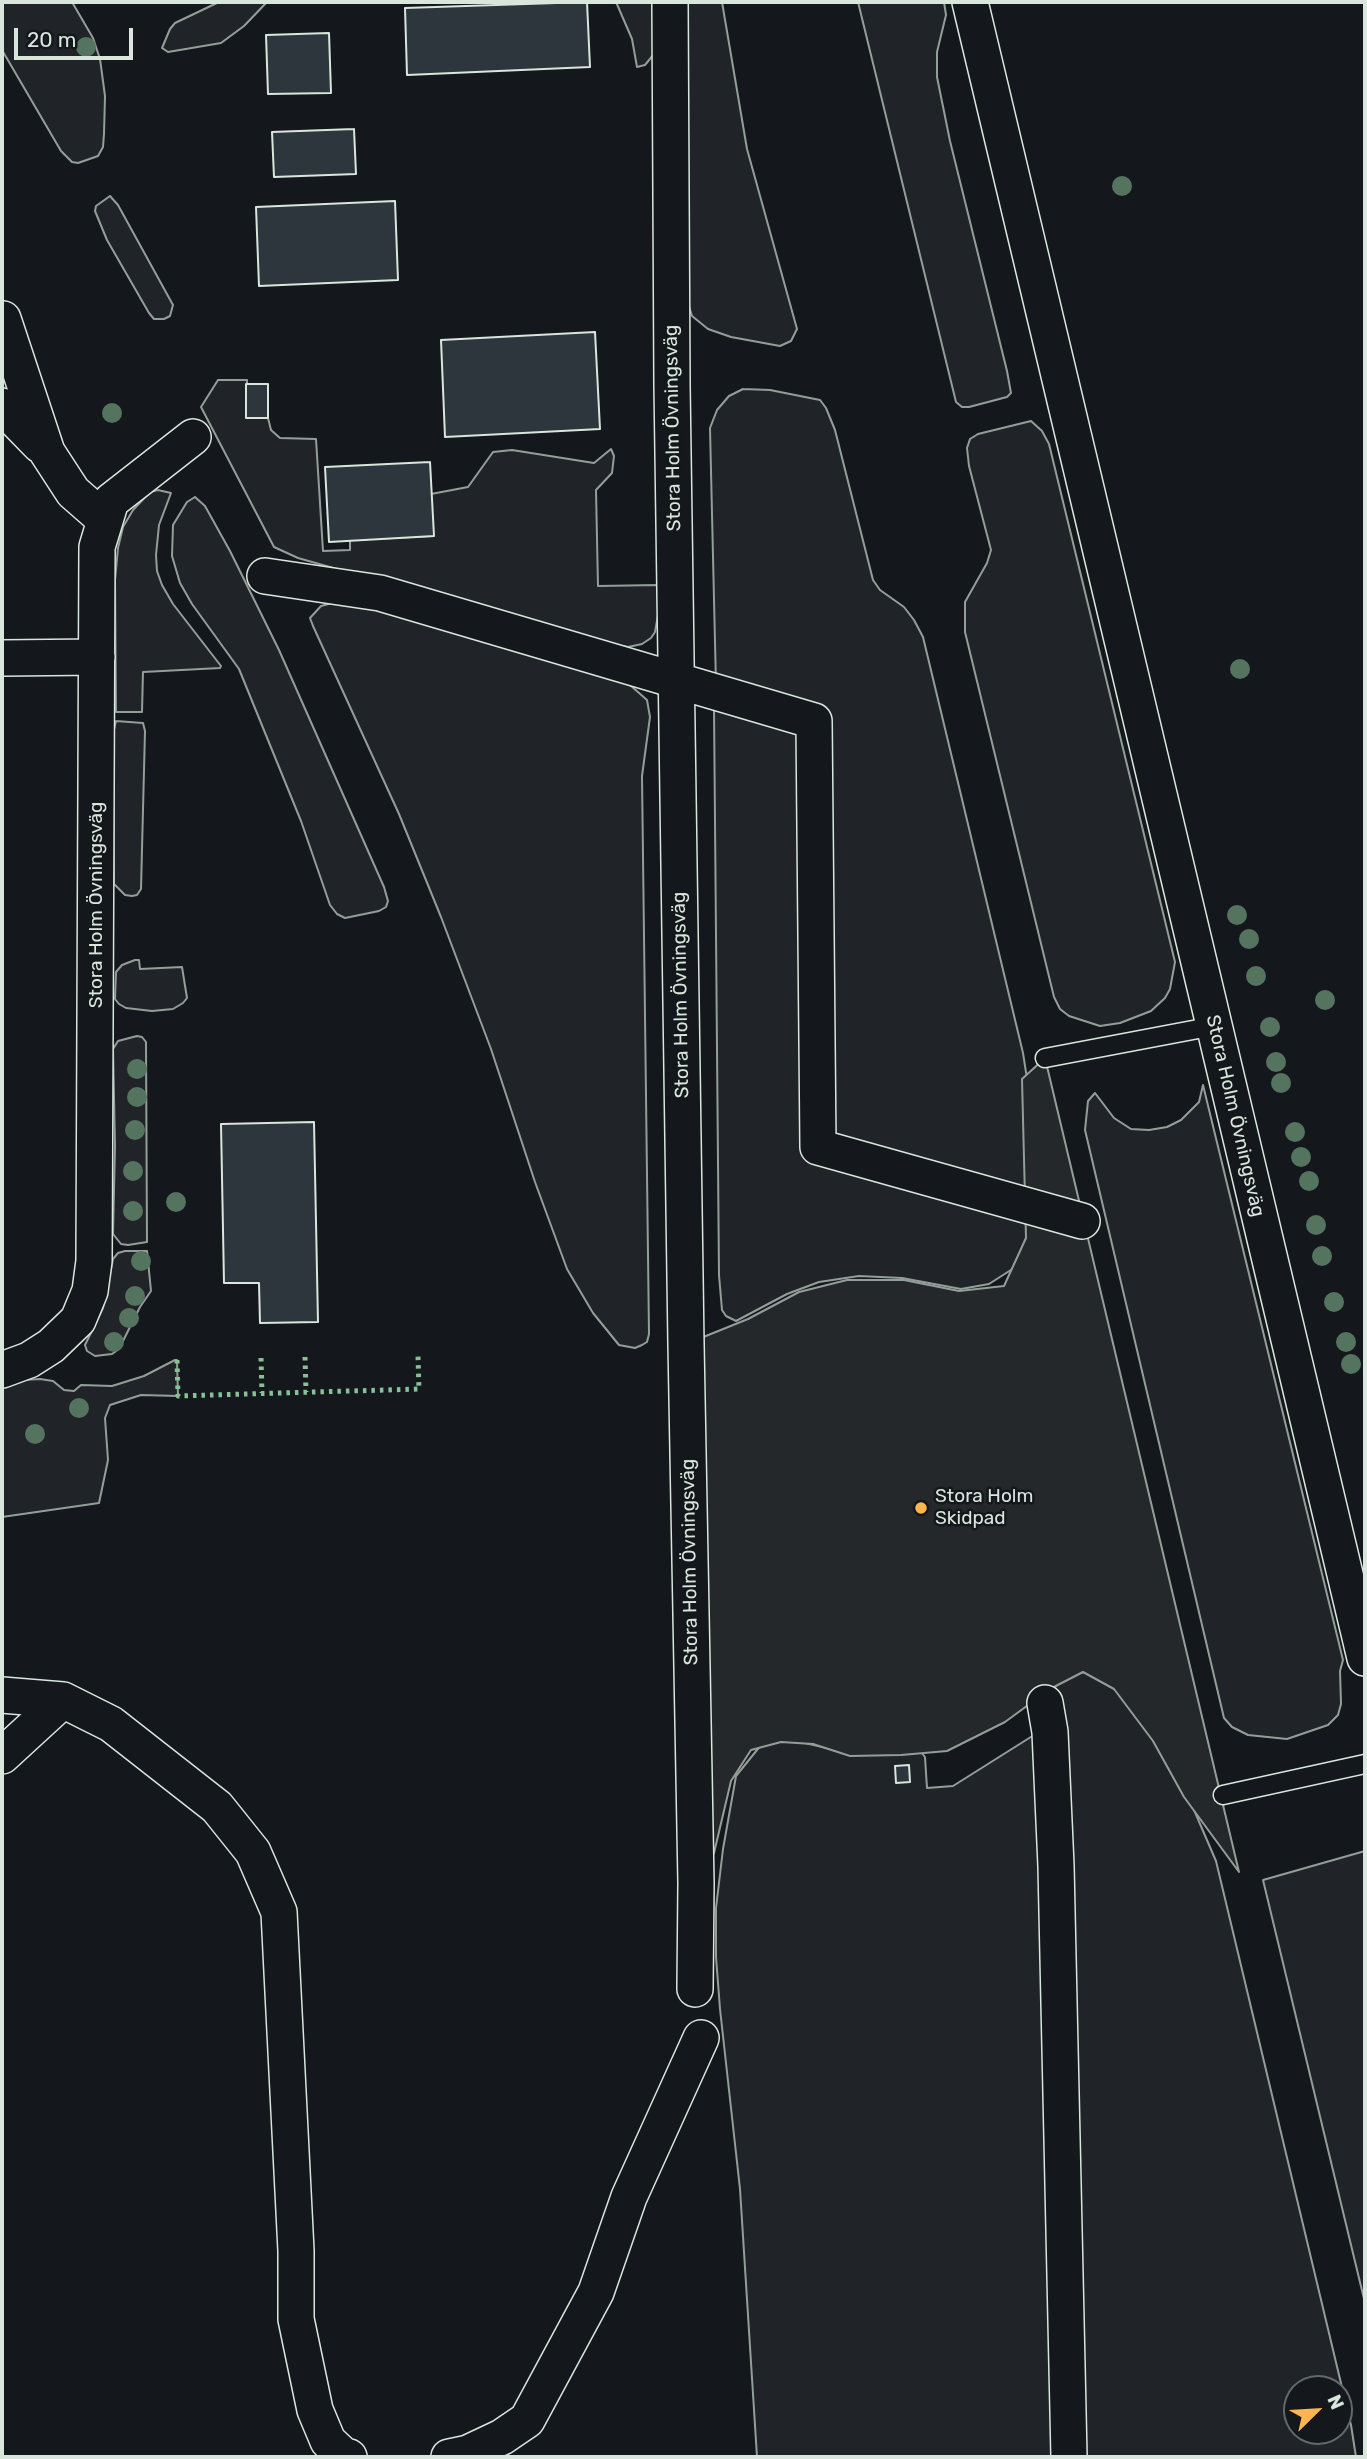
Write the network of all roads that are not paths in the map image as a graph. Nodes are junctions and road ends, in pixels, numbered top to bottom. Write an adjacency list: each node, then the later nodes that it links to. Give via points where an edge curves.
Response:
1 (670, 2): 11 (street, Stora Holm Övningsväg)
2 (970, 2): 12 (street, Stora Holm Övningsväg)
3 (3, 319): 6 (street)
4 (2, 406): 6 (street)
5 (193, 437): 7 (street, Stora Holm Övningsväg, via 111,501)
6 (47, 452): 7 (street, via 73,492)
7 (105, 520): 9 (street, Stora Holm Övningsväg, via 97,547)
8 (265, 576): 11 (street, via 380,593)
9 (97, 657): 10 (street); 15 (street, Stora Holm Övningsväg, via 96,1203 90,1291 78,1320 51,1346)
10 (2, 658)
11 (676, 681): 14 (street, via 814,721 818,1147); 23 (street, Stora Holm Övningsväg)
12 (1214, 1026): 13 (lane); 16 (street, Stora Holm Övningsväg)
13 (1045, 1058)
14 (1082, 1221)
15 (2, 1370)
16 (1365, 1658)
17 (2, 1695): 18 (street)
18 (63, 1700): 20 (street); 25 (street, via 111,1724 217,1807 253,1852 279,1912 296,2319 315,2410 328,2441)
19 (1045, 1703): 27 (street, via 1056,1866)
20 (2, 1756)
21 (1365, 1764): 22 (lane)
22 (1223, 1795)
23 (695, 1989)
24 (701, 2038): 26 (street, via 629,2197 596,2292 527,2420 502,2437)
25 (349, 2457)
26 (450, 2457)
27 (1069, 2457)

